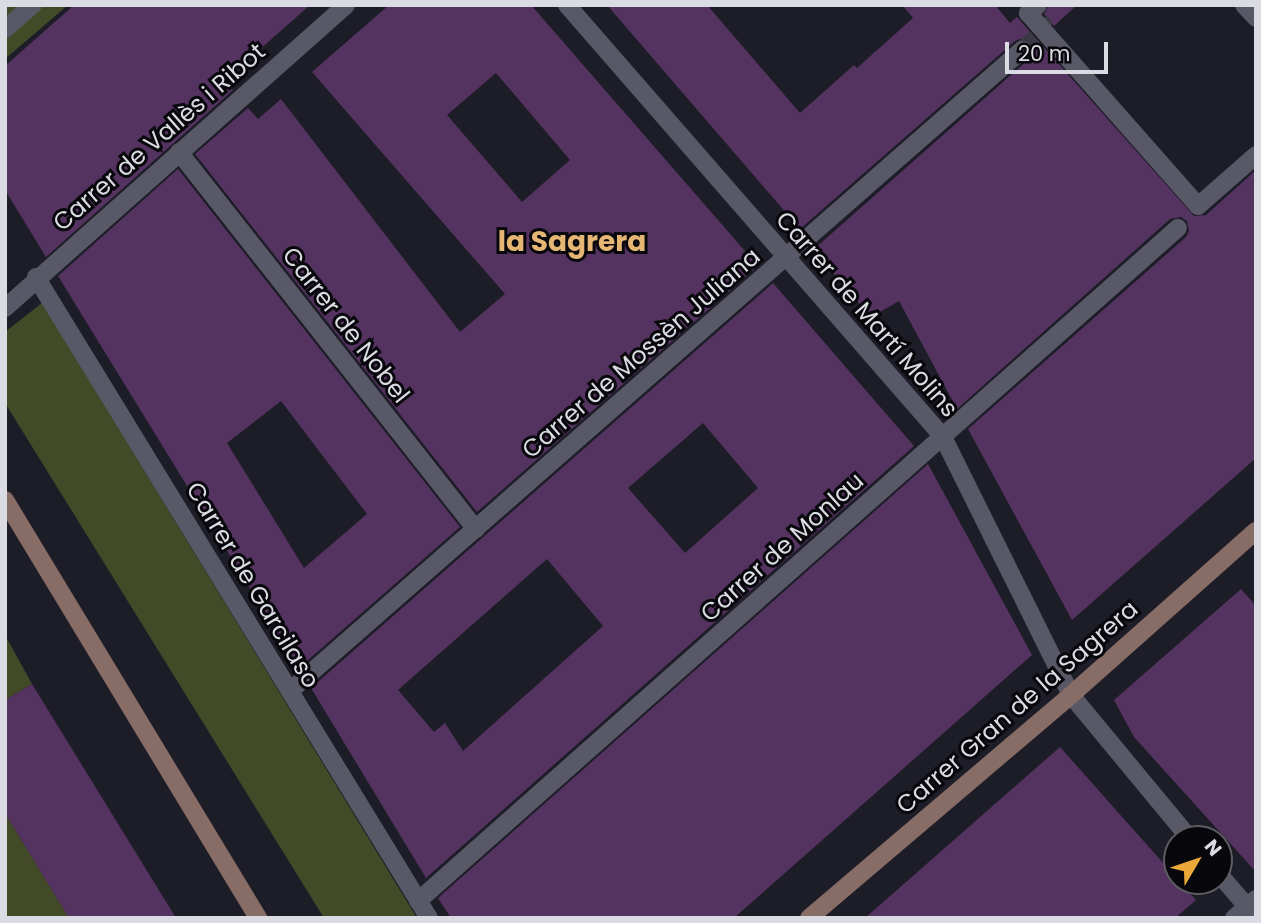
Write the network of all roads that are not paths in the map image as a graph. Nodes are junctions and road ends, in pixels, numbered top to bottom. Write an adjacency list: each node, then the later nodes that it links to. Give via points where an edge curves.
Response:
1 (33, 5): 7 (street)
2 (346, 5): 9 (street, Carrer de Vallès i Ribot)
3 (567, 5): 12 (street, Carrer de Martí Molins)
4 (1244, 5): 6 (street)
5 (1032, 6): 10 (street, via 1028,13 1198,206)
6 (1256, 18)
7 (5, 29)
8 (1022, 50): 12 (street, Carrer de Mossèn Juliana)
9 (179, 152): 13 (street, Carrer de Vallès i Ribot); 17 (street, Carrer de Nobel)
10 (1256, 155)
11 (1178, 228): 15 (street, Carrer de Monlau)
12 (786, 259): 15 (street, Carrer de Martí Molins); 17 (street, Carrer de Mossèn Juliana)
13 (36, 278): 14 (street, Carrer de Vallès i Ribot); 19 (street, Carrer de Garcilaso)
14 (5, 307)
15 (943, 437): 20 (street, Carrer de Martí Molins); 23 (street, Carrer de Monlau)
16 (5, 500): 25 (street)
17 (476, 529): 19 (street, Carrer de Mossèn Juliana)
18 (1256, 531): 20 (street, Carrer Gran de la Sagrera)
19 (290, 691): 23 (street, Carrer de Garcilaso)
20 (1071, 695): 21 (street, Carrer de Martí Molins); 27 (street, Carrer Gran de la Sagrera)
21 (1178, 825)
22 (1233, 891): 24 (street)
23 (418, 901): 26 (street, Carrer de Garcilaso)
24 (1248, 910)
25 (258, 918)
26 (429, 918)
27 (809, 918)

